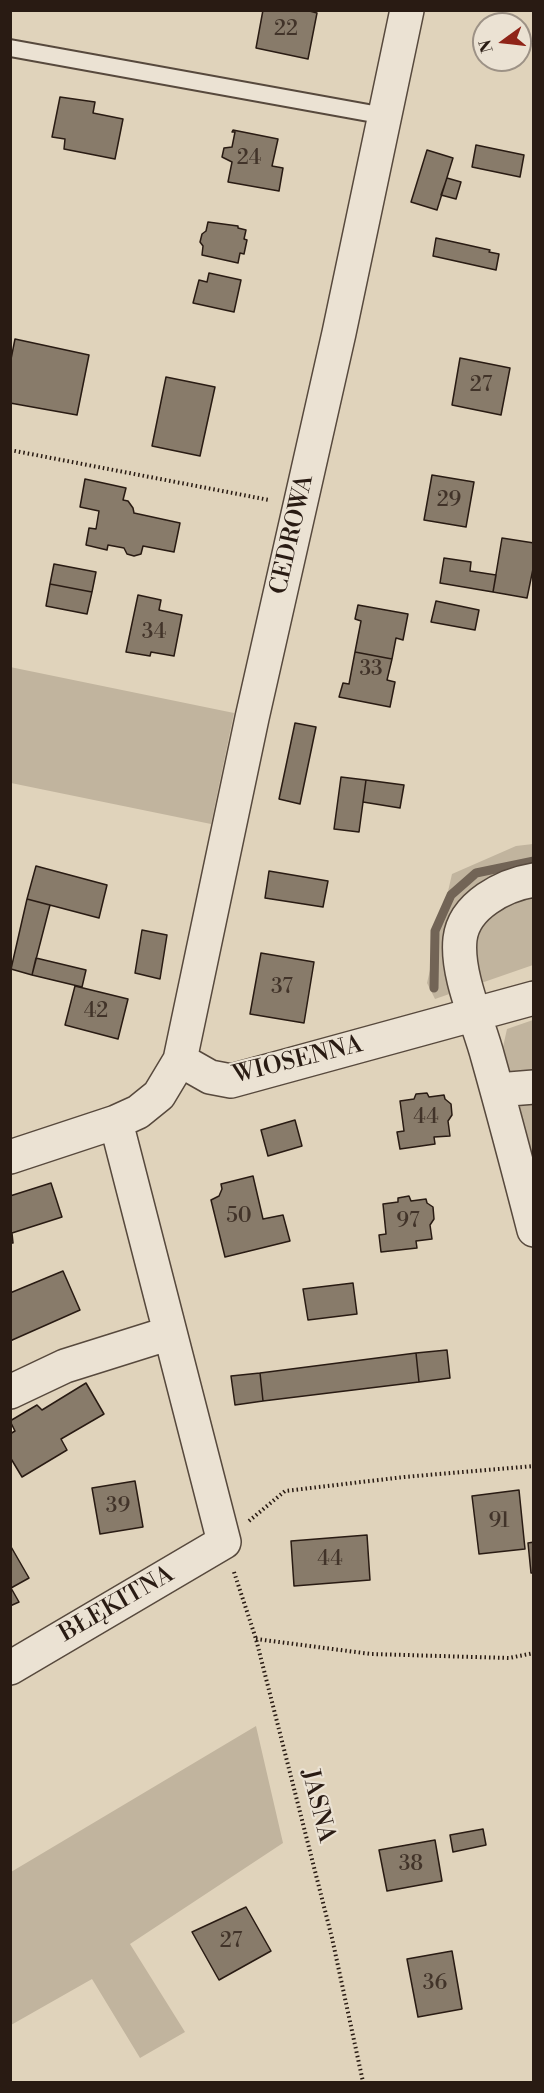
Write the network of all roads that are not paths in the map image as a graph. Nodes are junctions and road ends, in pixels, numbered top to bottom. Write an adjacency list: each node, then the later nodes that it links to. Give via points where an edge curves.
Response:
1 (408, 10): 3 (street, CEDROWA)
2 (10, 48): 3 (lane)
3 (385, 116): 7 (street, CEDROWA)
4 (534, 880): 6 (street, via 486,899 470,915 460,938 463,982)
5 (534, 998): 6 (street, WIOSENNA)
6 (476, 1015): 7 (street, WIOSENNA, via 231,1081 210,1077); 9 (street)
7 (180, 1060): 10 (street, via 159,1095 138,1112)
8 (534, 1088): 9 (street)
9 (497, 1090): 12 (street)
10 (116, 1122): 11 (street); 13 (street)
11 (10, 1157)
12 (534, 1230)
13 (170, 1333): 14 (street, via 65,1366); 15 (street, BŁĘKITNA, via 224,1542)
14 (10, 1392)
15 (10, 1668)

